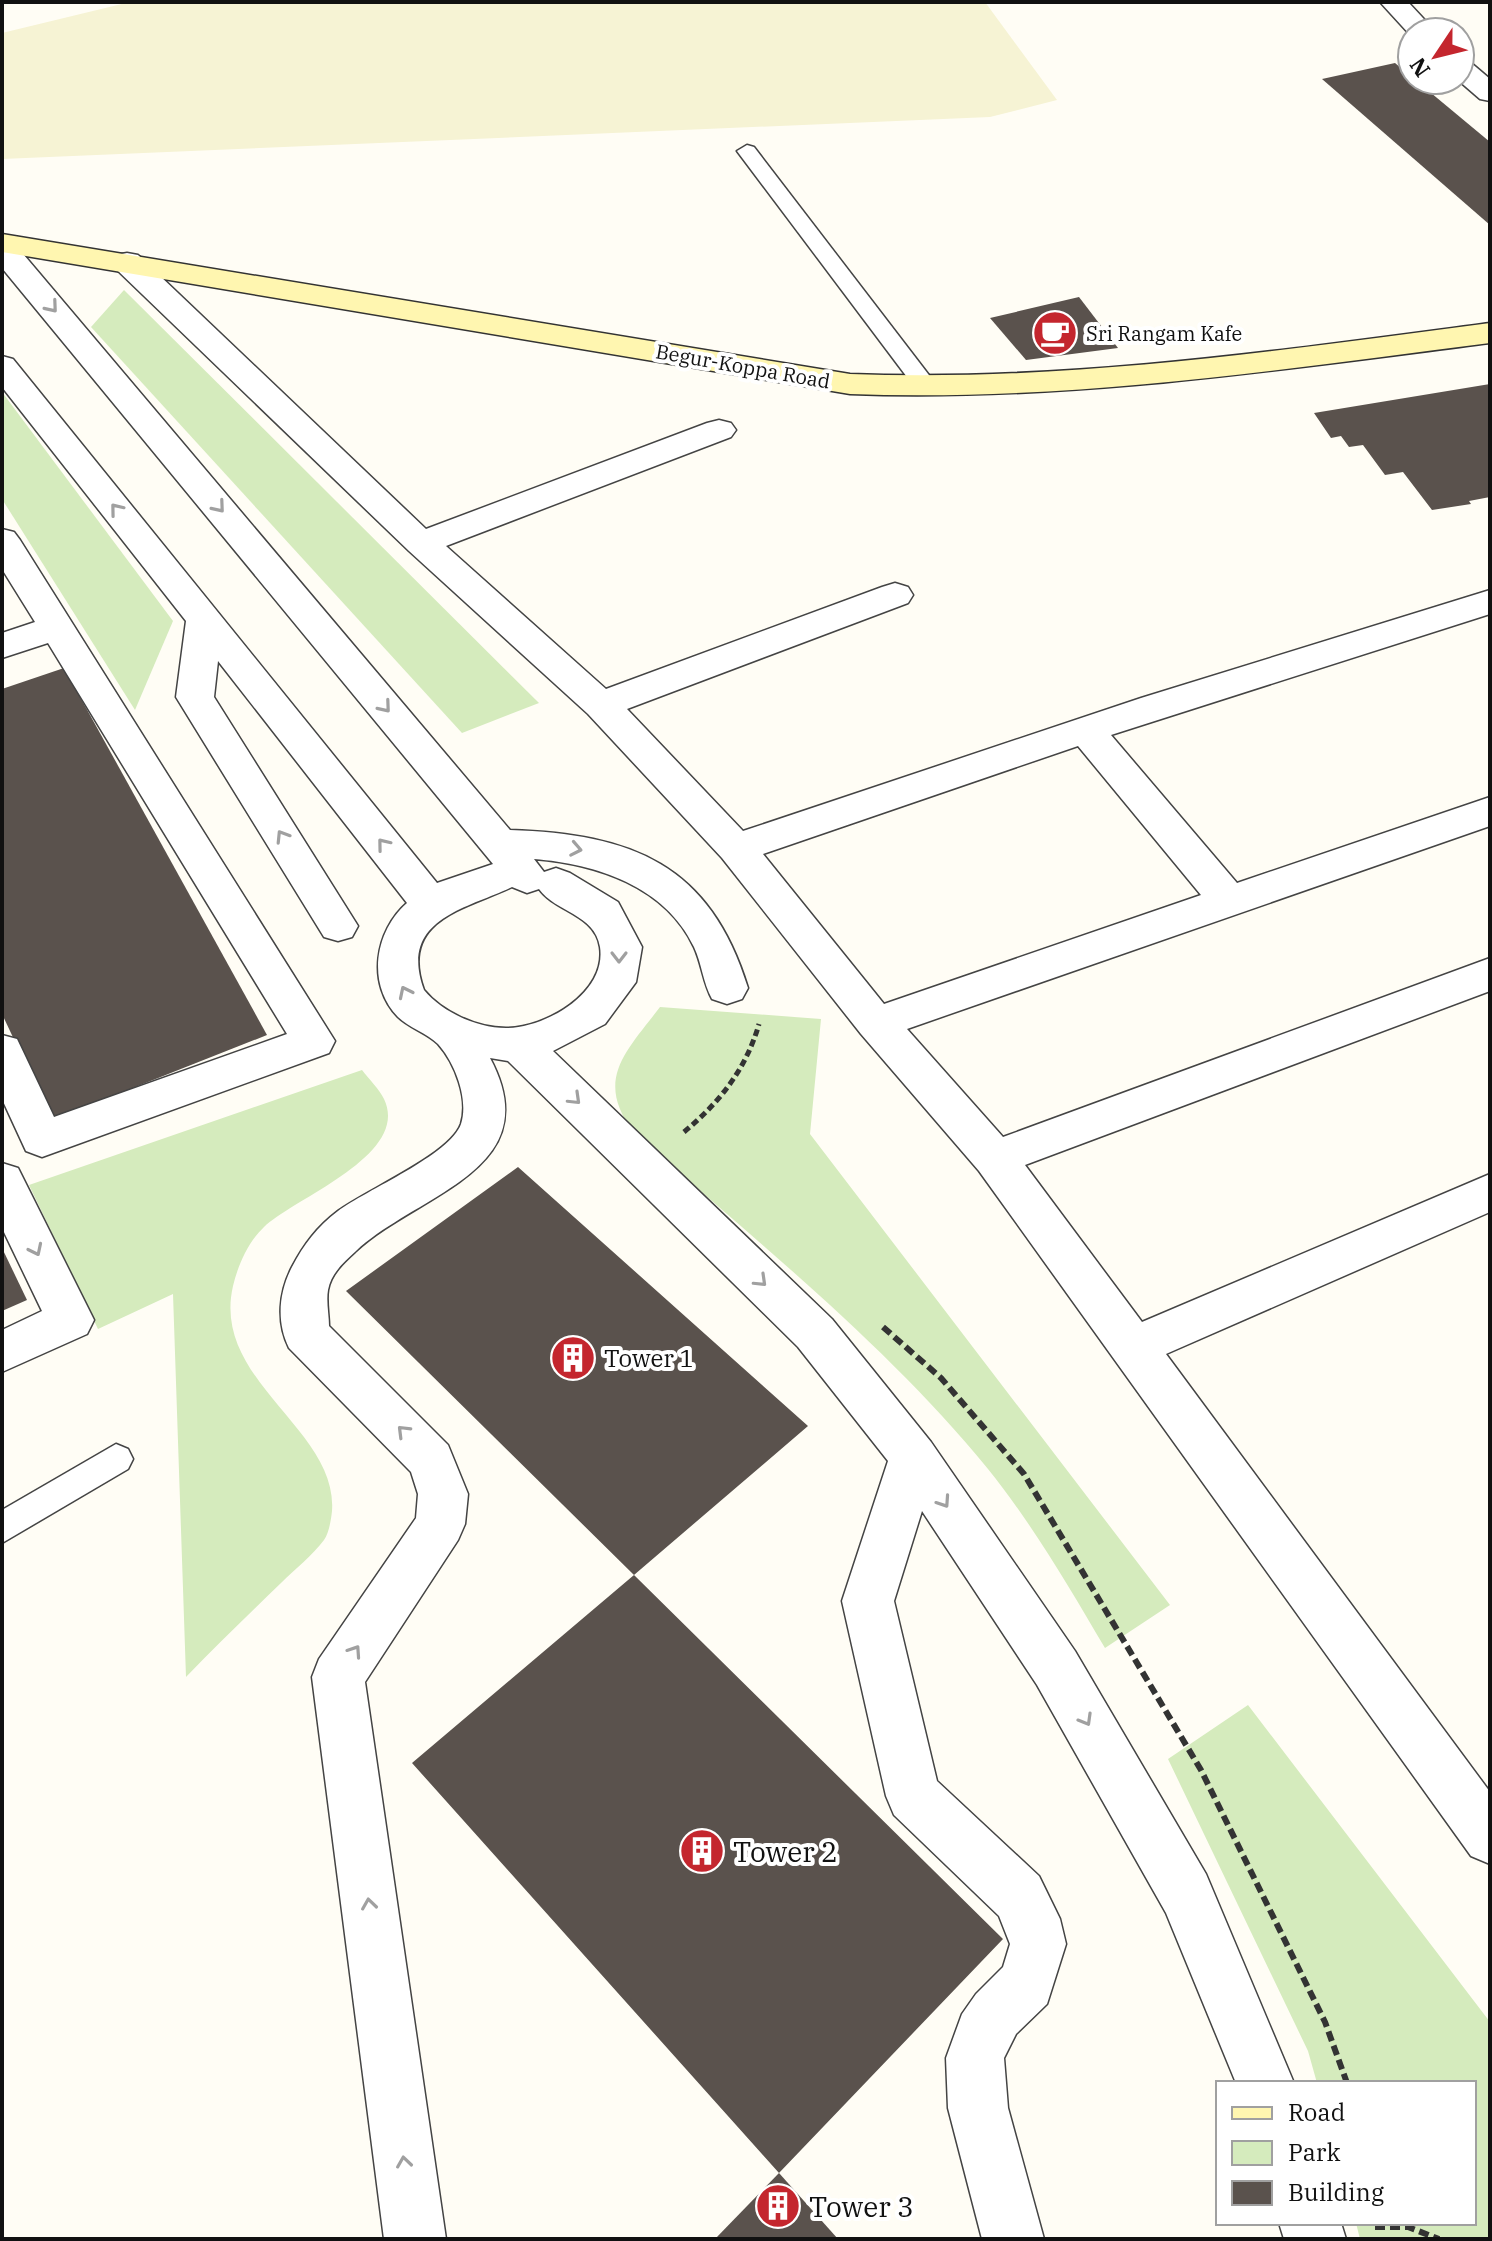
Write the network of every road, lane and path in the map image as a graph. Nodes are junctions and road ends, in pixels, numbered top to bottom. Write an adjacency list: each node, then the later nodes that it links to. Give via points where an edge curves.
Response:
1 (1476, 73): 2 (street)
2 (1490, 93)
3 (747, 151): 8 (lane)
4 (2, 246): 5 (main road, Begur-Koppa Road); 21 (street, one-way to 21)
5 (127, 262): 8 (main road, Begur-Koppa Road, via 850,384); 10 (street)
6 (1490, 333): 8 (main road, Begur-Koppa Road, via 1079,381)
7 (2, 366): 14 (street, one-way to 7)
8 (927, 388)
9 (719, 430): 10 (street)
10 (421, 543): 17 (street)
11 (4, 548): 15 (street)
12 (895, 595): 17 (street)
13 (1490, 602): 18 (street)
14 (204, 620): 23 (street, one-way to 14); 24 (street, one-way to 14, via 195,697)
15 (57, 627): 16 (street); 31 (street, via 314,1041 42,1139)
16 (2, 646)
17 (601, 705): 20 (street)
18 (1085, 730): 20 (street); 22 (street)
19 (1490, 811): 22 (street)
20 (736, 848): 28 (street)
21 (520, 871): 23 (street, via 468,885); 26 (street, one-way to 26, via 576,848 644,872 694,911 722,960); 30 (street, one-way to 30, via 582,894 609,920 621,952 618,976 606,999 584,1020)
22 (1230, 902): 28 (street)
23 (432, 905): 29 (street, one-way to 23, via 428,1021 408,1001 399,980 405,934)
24 (338, 926)
25 (1490, 974): 33 (street)
26 (727, 988)
27 (761, 1016): 32 (path, via 756,1038 733,1081 719,1101)
28 (876, 1023): 33 (street)
29 (455, 1036): 30 (street); 48 (street, one-way to 29, via 338,1677 440,1524 443,1494 431,1460 306,1334 301,1313 309,1270 322,1251 470,1148 481,1128 485,1097)
30 (519, 1045): 39 (street, one-way to 39, via 815,1333)
31 (2, 1051)
32 (674, 1141)
33 (995, 1158): 37 (street)
34 (2, 1181): 38 (street, one-way to 38, via 70,1320)
35 (1490, 1192): 37 (street)
36 (871, 1316): 44 (path, via 941,1378 1024,1474 1201,1770 1325,2022)
37 (1131, 1348): 42 (street)
38 (2, 1352)
39 (914, 1457): 43 (street, one-way to 43, via 1056,1668 1186,1894); 49 (street, via 868,1601 913,1796 1019,1896 1038,1944 1027,1984 996,2014 975,2058 978,2108)
40 (116, 1459): 41 (lane)
41 (2, 1528)
42 (1490, 1837)
43 (1264, 2081)
44 (1346, 2081)
45 (1385, 2225): 47 (path)
46 (1400, 2225): 50 (path)
47 (1330, 2230)
48 (415, 2239)
49 (1013, 2239)
50 (1439, 2239)

